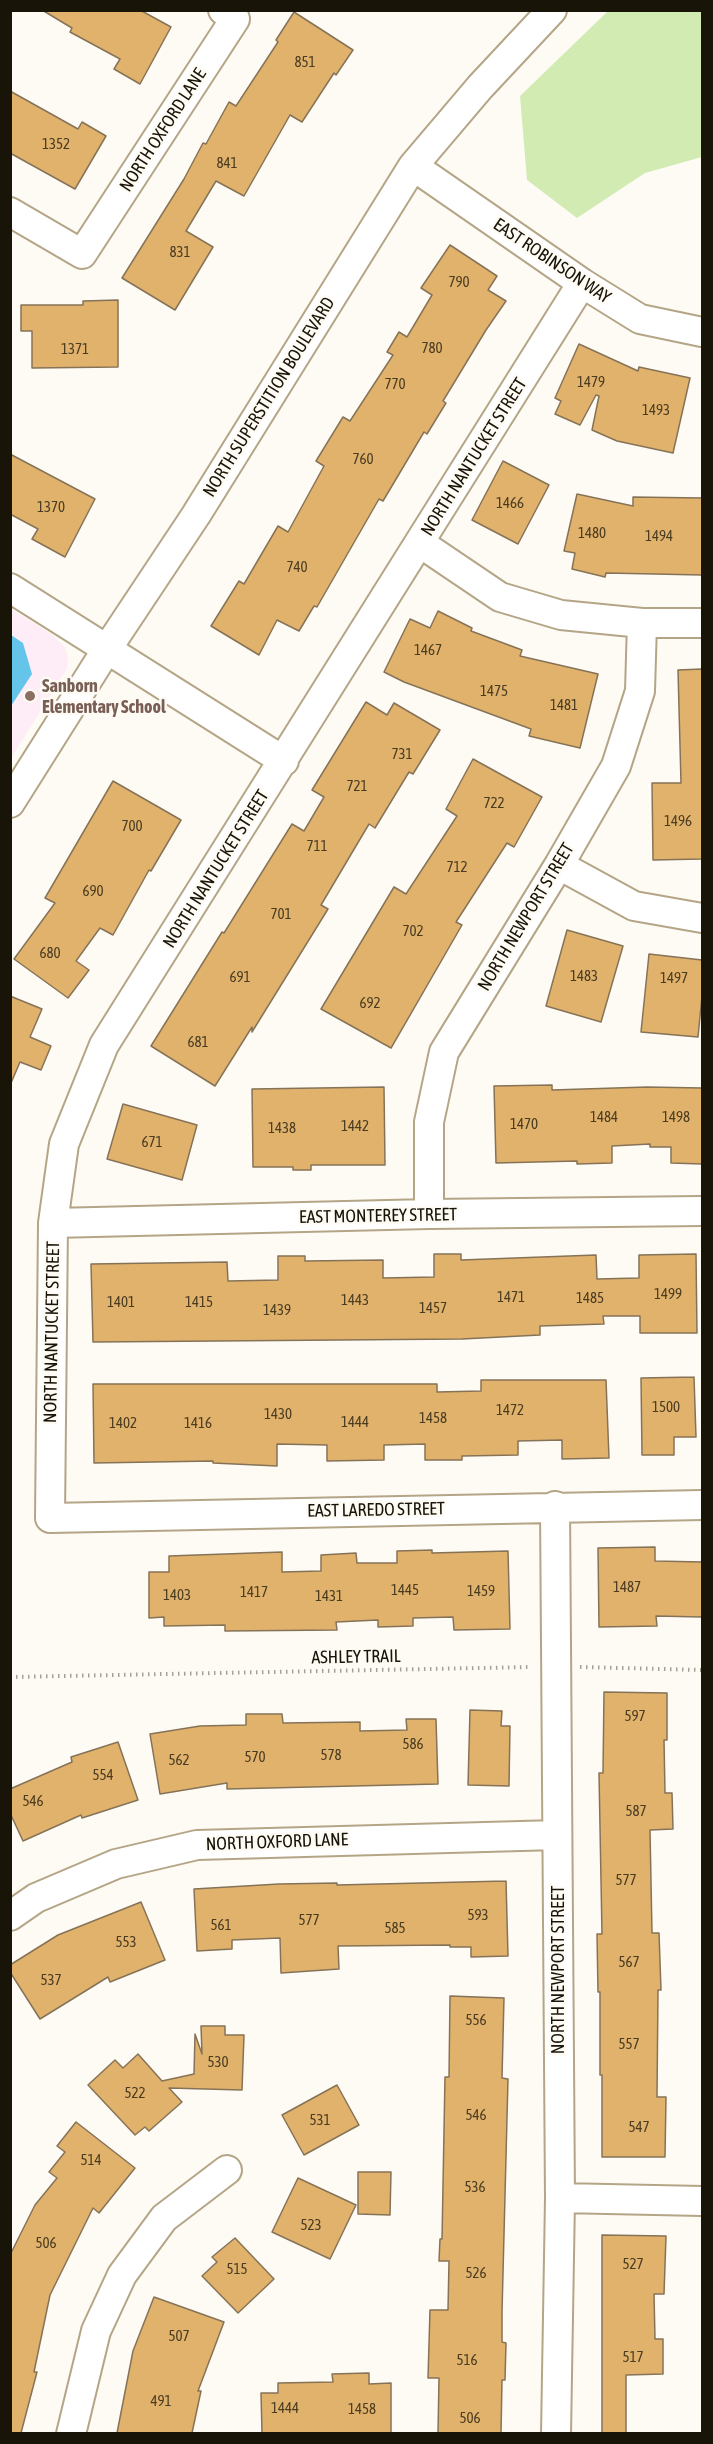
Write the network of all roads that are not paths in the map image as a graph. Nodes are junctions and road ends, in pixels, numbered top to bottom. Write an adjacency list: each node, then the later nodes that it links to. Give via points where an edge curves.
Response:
1 (223, 10): 4 (street, NORTH OXFORD LANE, via 235,19 82,254)
2 (552, 10): 3 (street, NORTH SUPERSTITION BOULEVARD)
3 (413, 166): 5 (street, EAST ROBINSON WAY); 11 (street, NORTH SUPERSTITION BOULEVARD, via 196,515)
4 (10, 212)
5 (582, 283): 6 (street, EAST ROBINSON WAY, via 640,319); 7 (street, NORTH NANTUCKET STREET)
6 (702, 332)
7 (420, 543): 9 (street, via 500,597 561,615); 12 (street, NORTH NANTUCKET STREET)
8 (10, 588): 11 (street)
9 (642, 623): 10 (street); 14 (street, NORTH NEWPORT STREET, via 640,691 616,766)
10 (702, 623)
11 (107, 650): 12 (street); 13 (street, NORTH SUPERSTITION BOULEVARD)
12 (284, 761): 18 (street, NORTH NANTUCKET STREET, via 104,1045 64,1144)
13 (10, 802)
14 (559, 865): 15 (street, via 634,906); 17 (street, NORTH NEWPORT STREET, via 444,1052 429,1122)
15 (702, 918)
16 (702, 1211): 17 (street, EAST MONTEREY STREET)
17 (429, 1214): 18 (street, EAST MONTEREY STREET)
18 (53, 1223): 21 (street, NORTH NANTUCKET STREET)
19 (702, 1504): 20 (street, EAST LAREDO STREET)
20 (555, 1506): 21 (street, EAST LAREDO STREET); 22 (street, NORTH NEWPORT STREET)
21 (50, 1518)
22 (557, 1835): 23 (street, NORTH OXFORD LANE, via 197,1845 116,1864 36,1898); 25 (street, NORTH NEWPORT STREET)
23 (10, 1916)
24 (227, 2170): 27 (street, via 164,2218 122,2274 96,2331)
25 (560, 2198): 26 (street); 28 (street, NORTH NEWPORT STREET)
26 (702, 2201)
27 (71, 2433)
28 (556, 2433)

